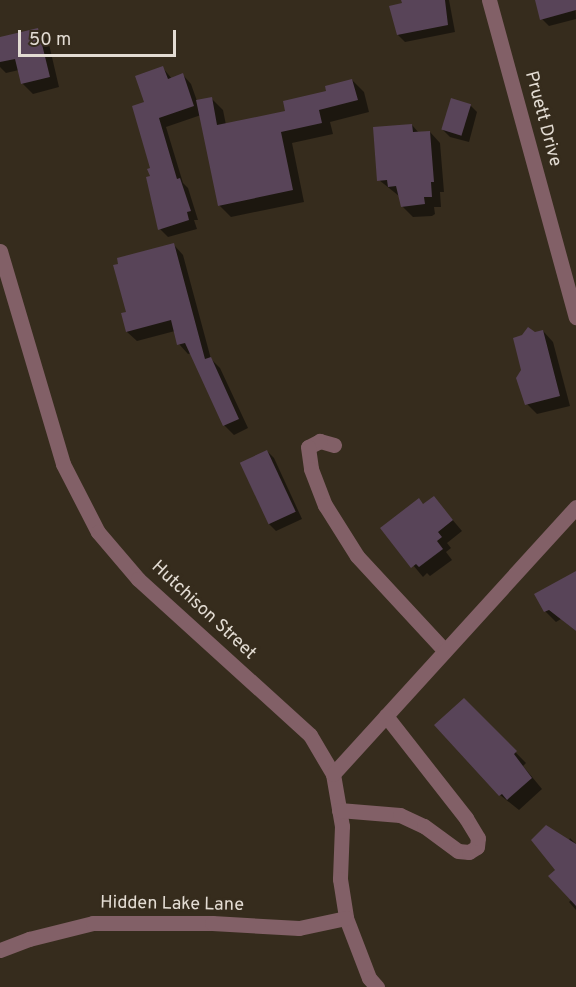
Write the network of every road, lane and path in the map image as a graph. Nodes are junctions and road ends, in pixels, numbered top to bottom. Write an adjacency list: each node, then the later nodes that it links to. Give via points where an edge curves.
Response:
1 (489, 0): 3 (street, Pruett Drive)
2 (0, 251): 8 (street, Hutchison Street, via 63,464 98,532 138,579 310,735)
3 (576, 317)
4 (334, 445): 6 (street, via 320,441 308,447 311,469 325,505 357,556)
5 (576, 507): 6 (street)
6 (445, 651): 7 (street)
7 (386, 716): 8 (street); 9 (street, via 466,818 478,838 477,847 469,852 458,851 424,825 400,815)
8 (333, 774): 9 (street, Hutchison Street)
9 (339, 810): 10 (street, Hutchison Street, via 340,879)
10 (346, 918): 11 (street, Hidden Lake Lane, via 299,928 93,923); 12 (street, Hutchison Street, via 369,978)
11 (0, 950)
12 (377, 987)

